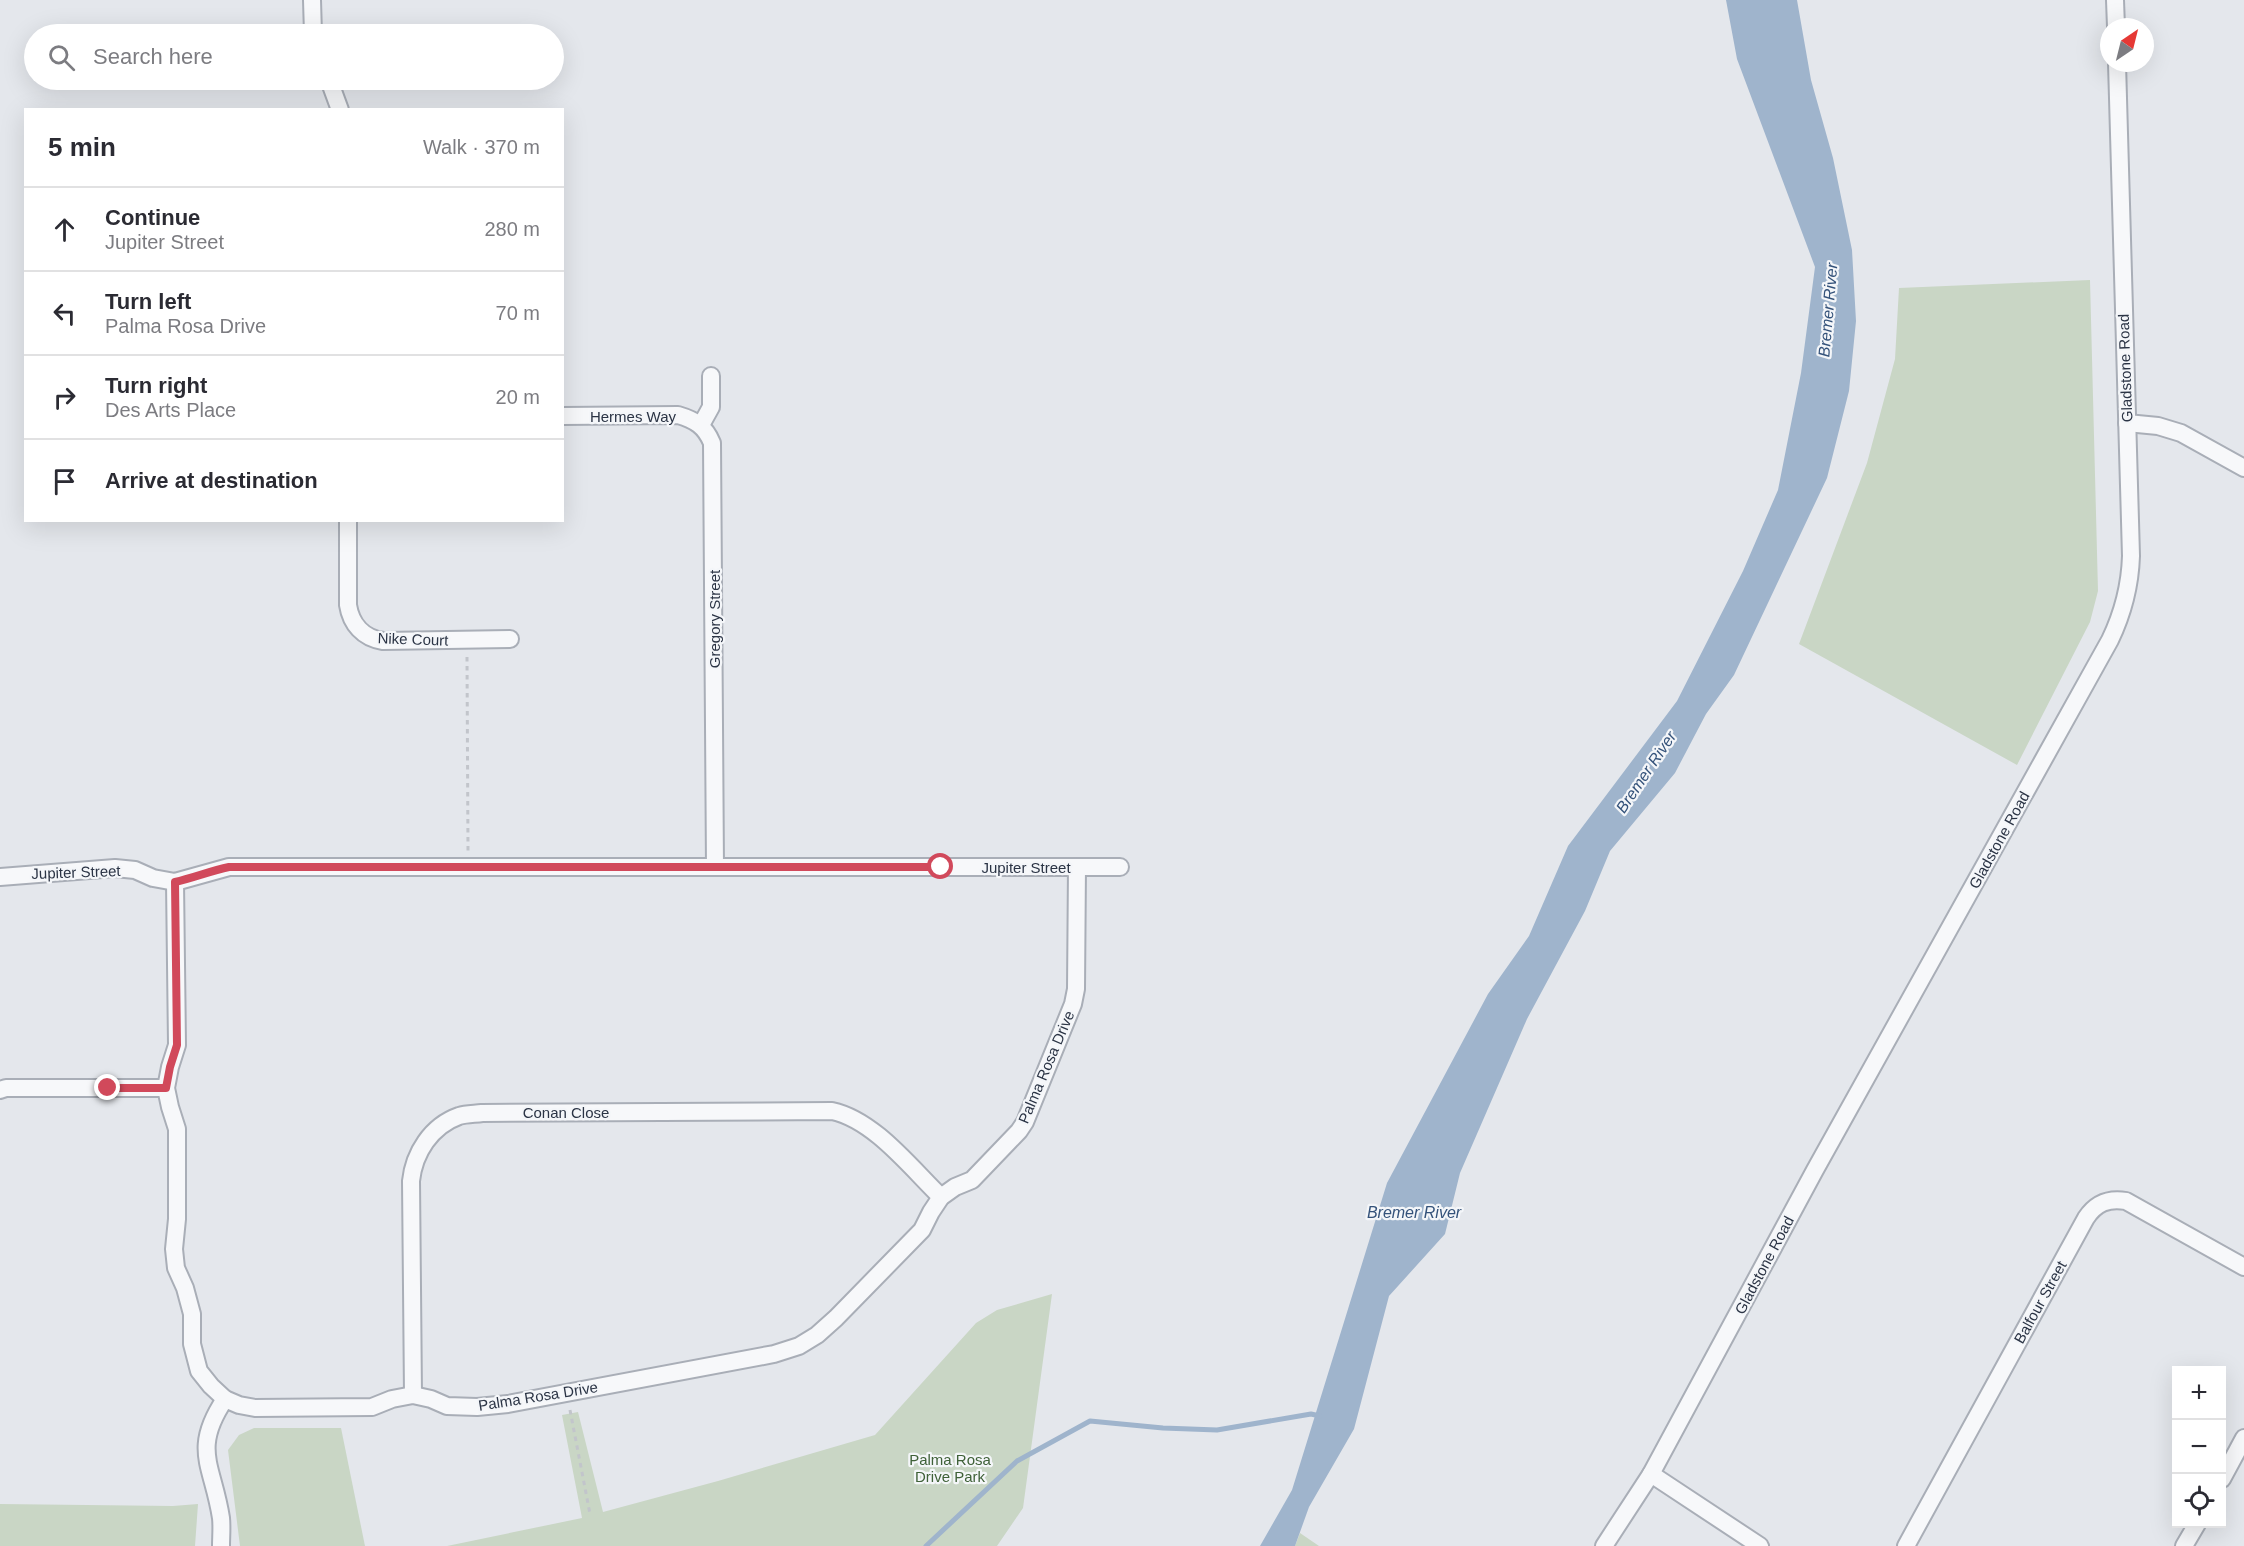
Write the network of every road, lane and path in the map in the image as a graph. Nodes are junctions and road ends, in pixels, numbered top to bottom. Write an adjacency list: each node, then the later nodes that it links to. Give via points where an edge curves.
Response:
1 (312, 0): 4 (street)
2 (2115, 0): 3 (street)
3 (2116, 18)
4 (313, 24)
5 (2117, 72): 10 (street, Gladstone Road)
6 (332, 90): 7 (street)
7 (338, 108)
8 (711, 376): 11 (street, via 711,407)
9 (564, 416): 11 (street, Hermes Way, via 678,415)
10 (2127, 423): 12 (street, via 2181,433); 30 (street, Gladstone Road, via 2131,567 2126,601 2114,631)
11 (701, 425): 16 (street, Gregory Street, via 712,443 714,457)
12 (2244, 468)
13 (348, 522): 15 (street, Nike Court, via 348,605 350,617 362,631 383,641)
14 (510, 639): 15 (street, Nike Court)
15 (467, 640): 19 (path)
16 (715, 867): 17 (street, Jupiter Street); 19 (street, Jupiter Street)
17 (1077, 867): 18 (street, Jupiter Street); 24 (street, Palma Rosa Drive, via 1076,990 1025,1122 972,1180)
18 (1120, 867)
19 (469, 868): 21 (street, Jupiter Street, via 229,867)
20 (0, 877): 21 (street, Jupiter Street, via 115,868)
21 (175, 882): 22 (street, via 177,1045)
22 (166, 1088): 23 (street); 28 (street, via 177,1129 176,1268 192,1314 192,1344 199,1371)
23 (0, 1090)
24 (941, 1197): 26 (street, Palma Rosa Drive, via 922,1230 836,1318 800,1346 749,1360); 27 (street, Conan Close, via 870,1127 832,1111 460,1116 427,1139 413,1167)
25 (2244, 1267): 37 (street, Balfour Street, via 2126,1202 2107,1200 2095,1207)
26 (567, 1393): 27 (street, Palma Rosa Drive, via 477,1407 447,1406); 32 (path)
27 (412, 1395): 28 (street, via 372,1407 255,1408)
28 (225, 1399): 34 (street, via 207,1433 205,1450 221,1519)
29 (2244, 1438): 31 (street)
30 (1652, 1474): 35 (street, Gladstone Road); 36 (street)
31 (2225, 1474)
32 (590, 1514)
33 (2195, 1528): 38 (street)
34 (221, 1546)
35 (1604, 1546)
36 (1760, 1546)
37 (1906, 1546)
38 (2184, 1546)

